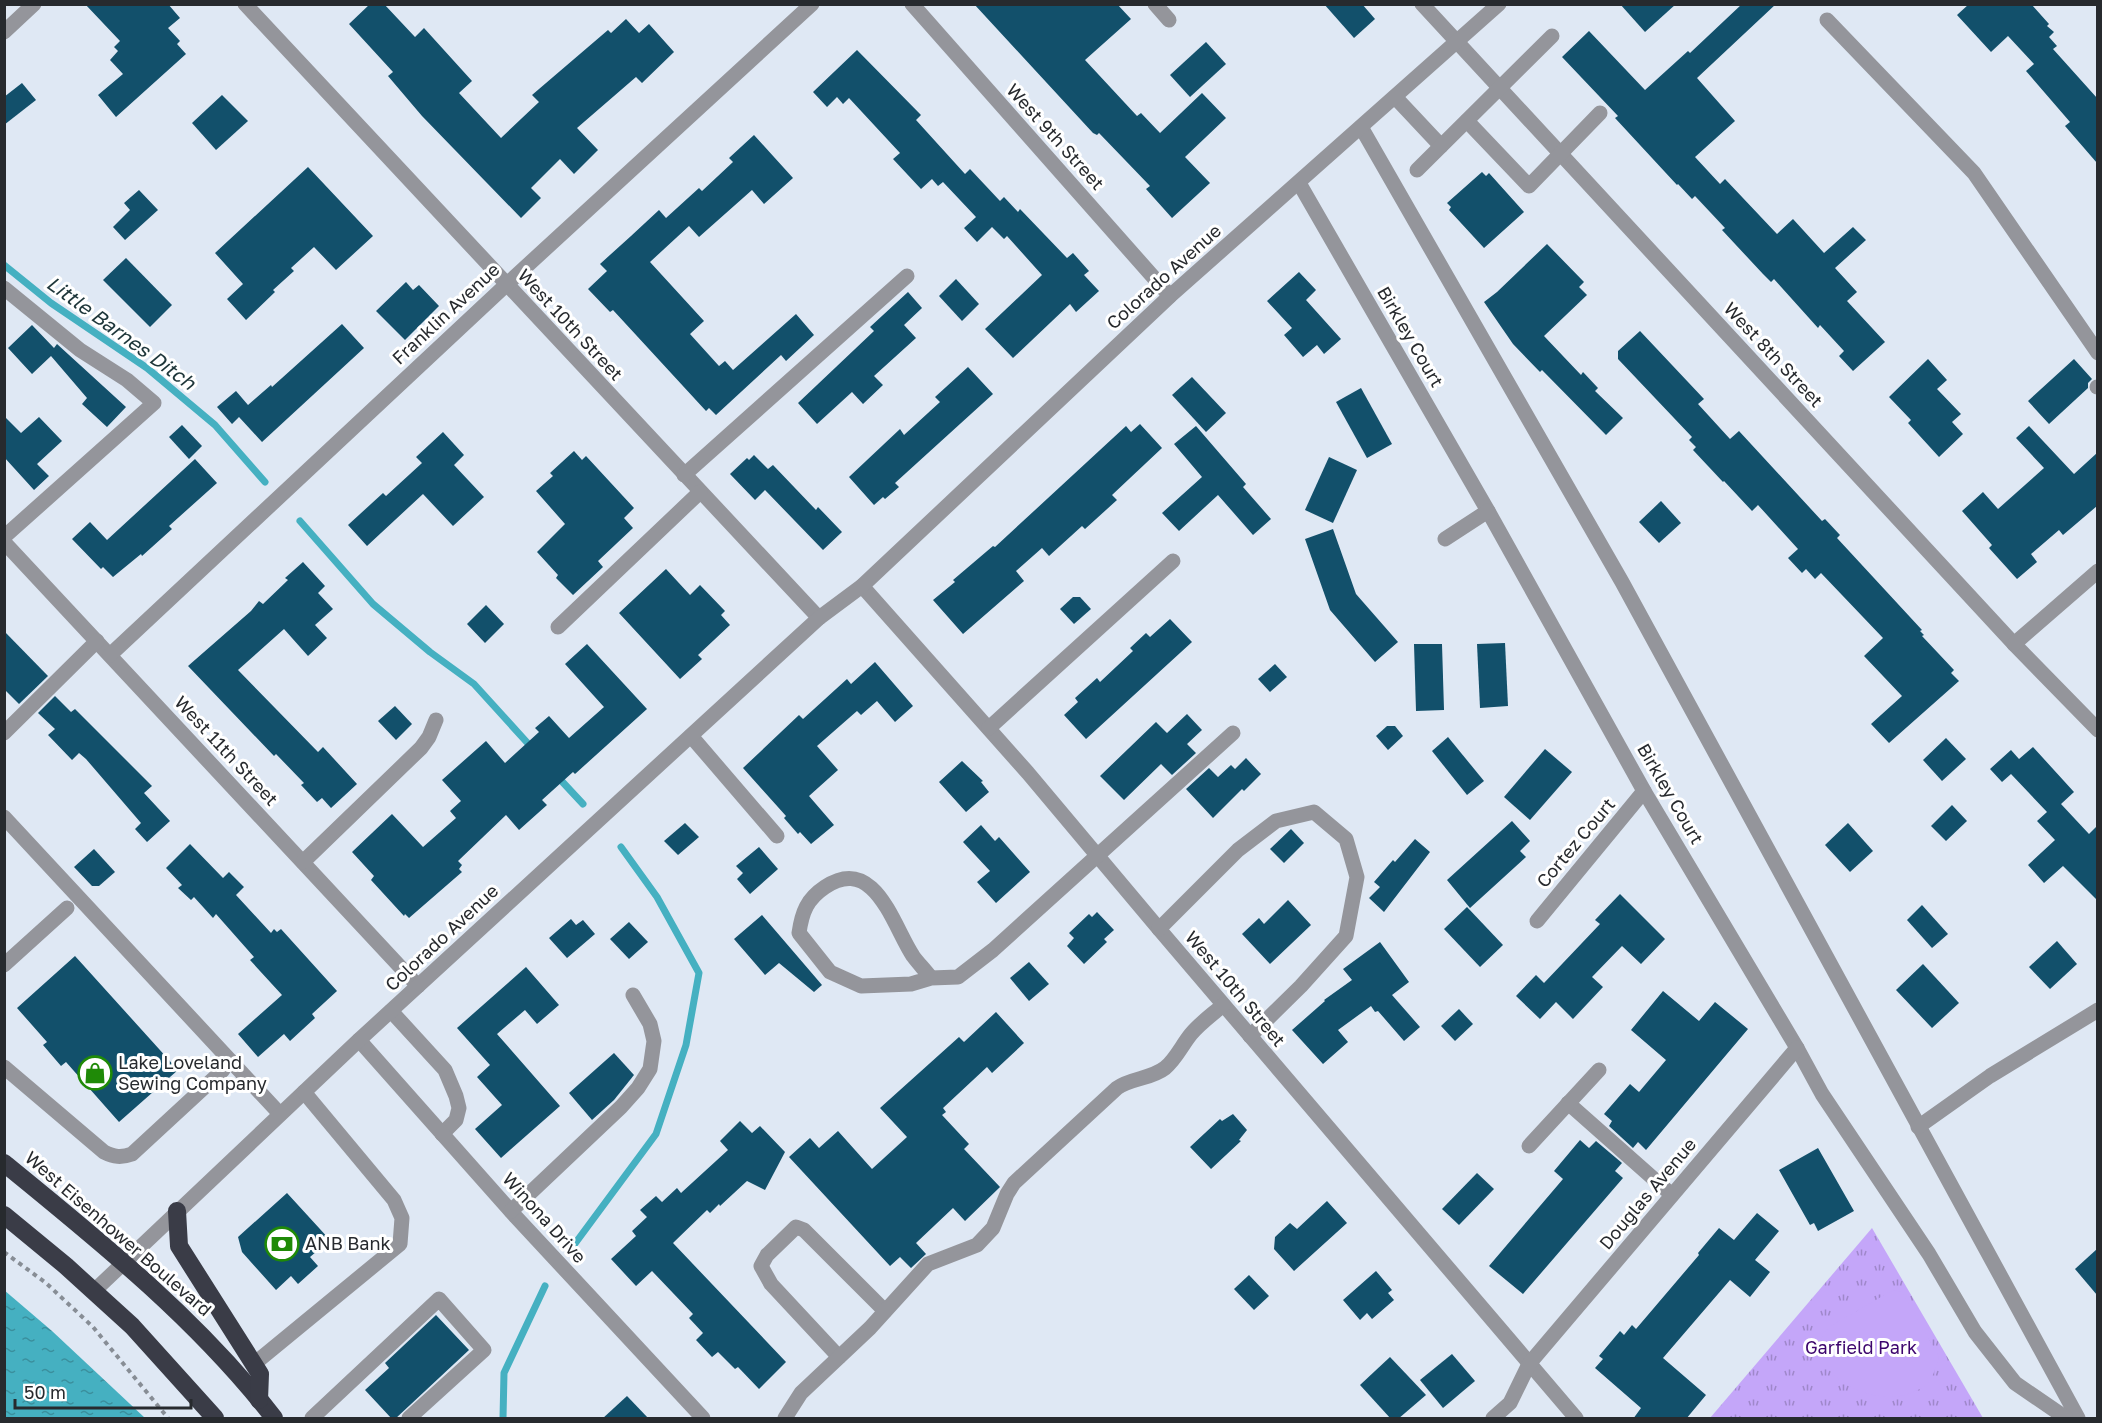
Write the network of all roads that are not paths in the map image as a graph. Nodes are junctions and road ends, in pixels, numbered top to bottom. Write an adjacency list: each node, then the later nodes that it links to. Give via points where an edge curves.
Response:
1 (34, 4): 10 (street)
2 (245, 4): 23 (street, West 10th Street)
3 (812, 4): 23 (street, Franklin Avenue)
4 (912, 4): 25 (street, West 9th Street)
5 (1155, 4): 8 (street)
6 (1422, 4): 12 (street, West 8th Street)
7 (1499, 4): 12 (street, Colorado Avenue)
8 (1168, 20)
9 (1827, 20): 26 (street, via 1974,173)
10 (4, 32)
11 (1552, 36): 13 (street)
12 (1457, 43): 13 (street, West 8th Street); 14 (street, Colorado Avenue)
13 (1500, 88): 16 (street); 19 (street, West 8th Street)
14 (1395, 97): 17 (street, Colorado Avenue); 18 (street)
15 (1600, 113): 19 (street)
16 (1467, 121): 18 (street); 19 (street, via 1529,186)
17 (1361, 127): 21 (street, Colorado Avenue); 71 (street, via 1622,582)
18 (1442, 146): 20 (street)
19 (1561, 154): 39 (street, West 8th Street)
20 (1417, 170)
21 (1299, 183): 25 (street, Colorado Avenue); 29 (street, Birkley Court)
22 (907, 276): 27 (street)
23 (506, 285): 27 (street, West 10th Street); 40 (street, Franklin Avenue)
24 (4, 288): 30 (street, via 154,404)
25 (1170, 296): 35 (street, Colorado Avenue)
26 (2097, 353)
27 (684, 475): 28 (street, West 10th Street)
28 (700, 492): 36 (street, West 10th Street); 37 (street)
29 (1488, 511): 31 (street); 47 (street, Birkley Court)
30 (4, 537)
31 (1445, 539)
32 (4, 542): 38 (street, West 11th Street)
33 (1173, 561): 42 (street)
34 (2097, 571): 39 (street)
35 (862, 586): 36 (street, Colorado Avenue); 42 (street, West 10th Street)
36 (819, 618): 46 (street, Colorado Avenue)
37 (558, 627)
38 (98, 641): 40 (street, West 11th Street); 44 (street)
39 (2014, 644): 43 (street, West 8th Street)
40 (110, 655): 51 (street, West 11th Street)
41 (436, 720): 51 (street, via 421,748)
42 (989, 728): 50 (street, West 10th Street)
43 (2097, 730)
44 (4, 733)
45 (1233, 733): 50 (street)
46 (691, 736): 49 (street); 57 (street, Colorado Avenue)
47 (1644, 791): 53 (street, Cortez Court); 64 (street, Birkley Court)
48 (4, 817): 70 (street)
49 (777, 836)
50 (1097, 856): 54 (street, West 10th Street); 56 (street, via 958,977)
51 (303, 862): 57 (street, West 11th Street)
52 (68, 908): 55 (street)
53 (1537, 921)
54 (1159, 929): 59 (street, West 10th Street); 62 (street, via 1238,850 1276,821 1314,813 1346,838 1357,877 1346,936)
55 (4, 965)
56 (931, 978): 56 (street, via 912,955 877,892 856,878 836,880 816,893 802,913 799,933 830,972 861,986 911,984)
57 (418, 986): 61 (street, Colorado Avenue)
58 (633, 995): 77 (street, via 650,1024 654,1041 650,1069 621,1107)
59 (1223, 1005): 62 (street, West 10th Street); 81 (street, via 1192,1032 1164,1068 1117,1088 1014,1183 993,1228 977,1245 928,1264)
60 (2097, 1010): 71 (street, via 1990,1076)
61 (391, 1011): 63 (street, Colorado Avenue); 72 (street, via 445,1070 456,1096 456,1120)
62 (1250, 1036): 84 (street, West 10th Street)
63 (359, 1040): 68 (street, Colorado Avenue); 72 (street, Winona Drive)
64 (1797, 1048): 75 (street, Douglas Avenue); 94 (street, Birkley Court, via 1822,1094 1929,1254 1975,1332 2015,1383)
65 (4, 1067): 66 (street, via 104,1152 115,1157 132,1154)
66 (223, 1070)
67 (1599, 1071): 69 (street)
68 (304, 1092): 70 (street, Colorado Avenue); 83 (street, via 394,1200 402,1218 400,1244)
69 (1568, 1103): 73 (street); 75 (street)
70 (280, 1114): 76 (street, Colorado Avenue)
71 (1918, 1127): 95 (street)
72 (442, 1134): 77 (street, Winona Drive)
73 (1529, 1146)
74 (4, 1163): 79 (highway, West Eisenhower Boulevard)
75 (1672, 1195): 84 (street, Douglas Avenue)
76 (177, 1211): 79 (street, Colorado Avenue); 83 (highway, via 179,1246)
77 (511, 1211): 90 (street, Winona Drive)
78 (4, 1215): 80 (highway)
79 (123, 1262): 80 (street, Colorado Avenue); 85 (highway, West Eisenhower Boulevard, via 204,1337)
80 (94, 1291): 86 (highway, via 132,1326)
81 (885, 1311): 82 (street); 82 (street, via 804,1230 796,1227 767,1255 761,1266 771,1284)
82 (839, 1357): 91 (street, via 801,1393)
83 (254, 1364): 85 (highway, via 260,1374)
84 (1529, 1364): 92 (street, Douglas Avenue, via 1510,1403); 93 (street, West 10th Street)
85 (259, 1400): 87 (highway, West Eisenhower Boulevard)
86 (214, 1419)
87 (274, 1419)
88 (312, 1419): 89 (street, via 439,1299 484,1350)
89 (409, 1419)
90 (703, 1419)
91 (785, 1419)
92 (1493, 1419)
93 (1576, 1419)
94 (2066, 1419)
95 (2078, 1419)

